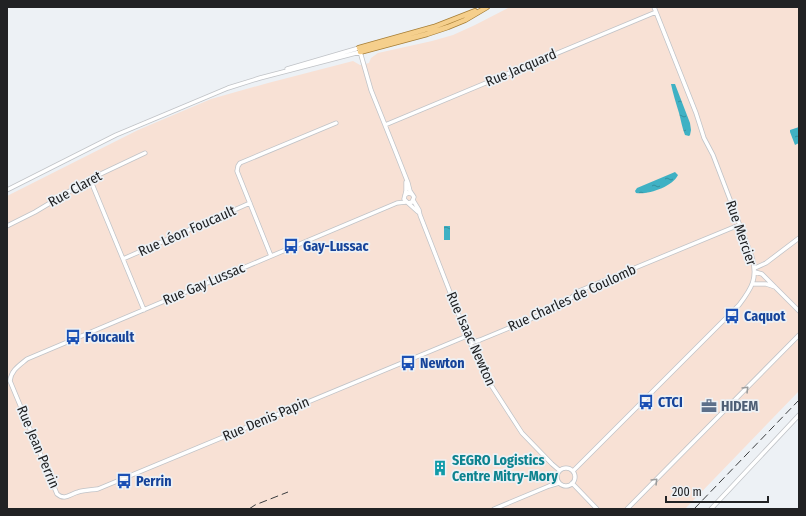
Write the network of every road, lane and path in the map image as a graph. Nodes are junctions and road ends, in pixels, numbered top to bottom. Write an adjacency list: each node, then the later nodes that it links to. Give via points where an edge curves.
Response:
1 (486, 7): 4 (main road, via 465,20 428,34)
2 (654, 7): 3 (street, Rue Mercier)
3 (656, 12): 6 (street, Rue Jacquard); 18 (street, Rue Mercier)
4 (359, 50): 6 (street); 10 (street, via 228,88 116,135)
5 (336, 123): 14 (street, via 240,163 237,171)
6 (385, 125): 9 (street)
7 (145, 153): 8 (street, Rue Claret)
8 (90, 179): 19 (street, Rue Claret); 22 (street, Rue Léon Foucault)
9 (406, 179): 11 (street); 12 (street)
10 (7, 190)
11 (412, 194): 12 (street, via 408,193); 13 (street)
12 (405, 196): 15 (street, Rue Gay Lussac); 16 (street)
13 (413, 200): 16 (street); 17 (street, Rue Isaac Newton)
14 (250, 203): 21 (street); 22 (street, Rue Léon Foucault)
15 (397, 203): 16 (street, Rue Gay Lussac); 21 (street, Rue Gay Lussac)
16 (407, 203): 17 (street, Rue Isaac Newton)
17 (420, 215): 29 (street, Rue Isaac Newton)
18 (739, 225): 23 (street, Rue Mercier); 30 (street, Rue Charles de Coulomb, via 579,291 557,308)
19 (7, 226)
20 (799, 238): 23 (street)
21 (271, 256): 26 (street, Rue Gay Lussac)
22 (123, 259): 26 (street, Rue Léon Foucault)
23 (755, 270): 24 (street, Rue Mercier); 25 (street)
24 (753, 284): 25 (street); 34 (street, Rue Mercier, via 739,304)
25 (776, 287): 27 (street)
26 (144, 310): 31 (street, Rue Gay Lussac, via 35,355)
27 (799, 311)
28 (799, 335): 40 (street, one-way to 28)
29 (467, 336): 30 (street, Rue Isaac Newton); 37 (street, Rue Denis Papin, via 98,489)
30 (470, 343): 33 (street, Rue Isaac Newton, via 489,382 522,433)
31 (14, 371): 37 (street, Rue Jean Perrin, via 10,381 57,494)
32 (799, 415): 41 (street)
33 (559, 470): 34 (street, via 565,467); 35 (street, via 556,475)
34 (573, 471): 36 (street, via 575,477)
35 (559, 483): 36 (street, via 565,486); 38 (street)
36 (572, 483): 39 (street)
37 (64, 497)
38 (494, 509)
39 (597, 509)
40 (627, 509)
41 (711, 509)

